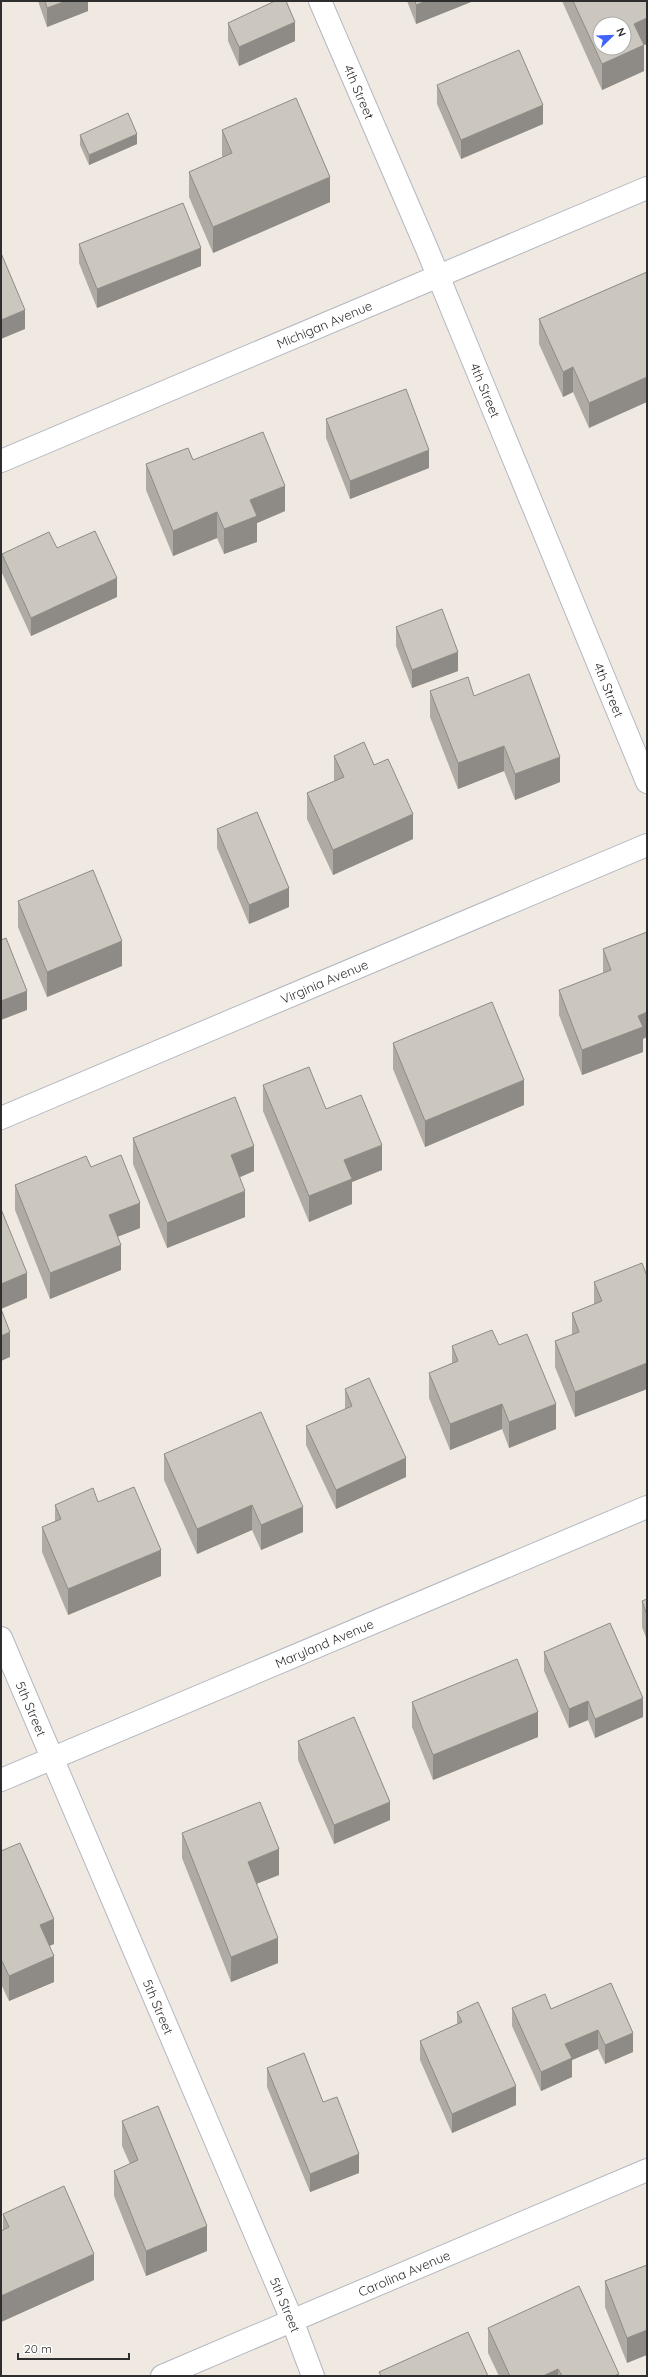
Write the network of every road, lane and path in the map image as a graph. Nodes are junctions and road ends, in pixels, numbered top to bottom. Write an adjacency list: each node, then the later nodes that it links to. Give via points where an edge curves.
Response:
1 (320, 1): 3 (street, 4th Street)
2 (647, 188): 3 (street, Michigan Avenue)
3 (437, 276): 4 (street, Michigan Avenue); 5 (street, 4th Street)
4 (1, 461)
5 (647, 782)
6 (647, 845): 7 (street, Virginia Avenue)
7 (1, 1118)
8 (647, 1507): 10 (street, Maryland Avenue)
9 (1, 1638): 10 (street, 5th Street)
10 (52, 1758): 11 (street, Maryland Avenue); 13 (street, 5th Street)
11 (1, 1780)
12 (647, 2170): 13 (street, Carolina Avenue)
13 (292, 2320): 14 (street, Carolina Avenue); 15 (street, 5th Street)
14 (162, 2376)
15 (313, 2376)

